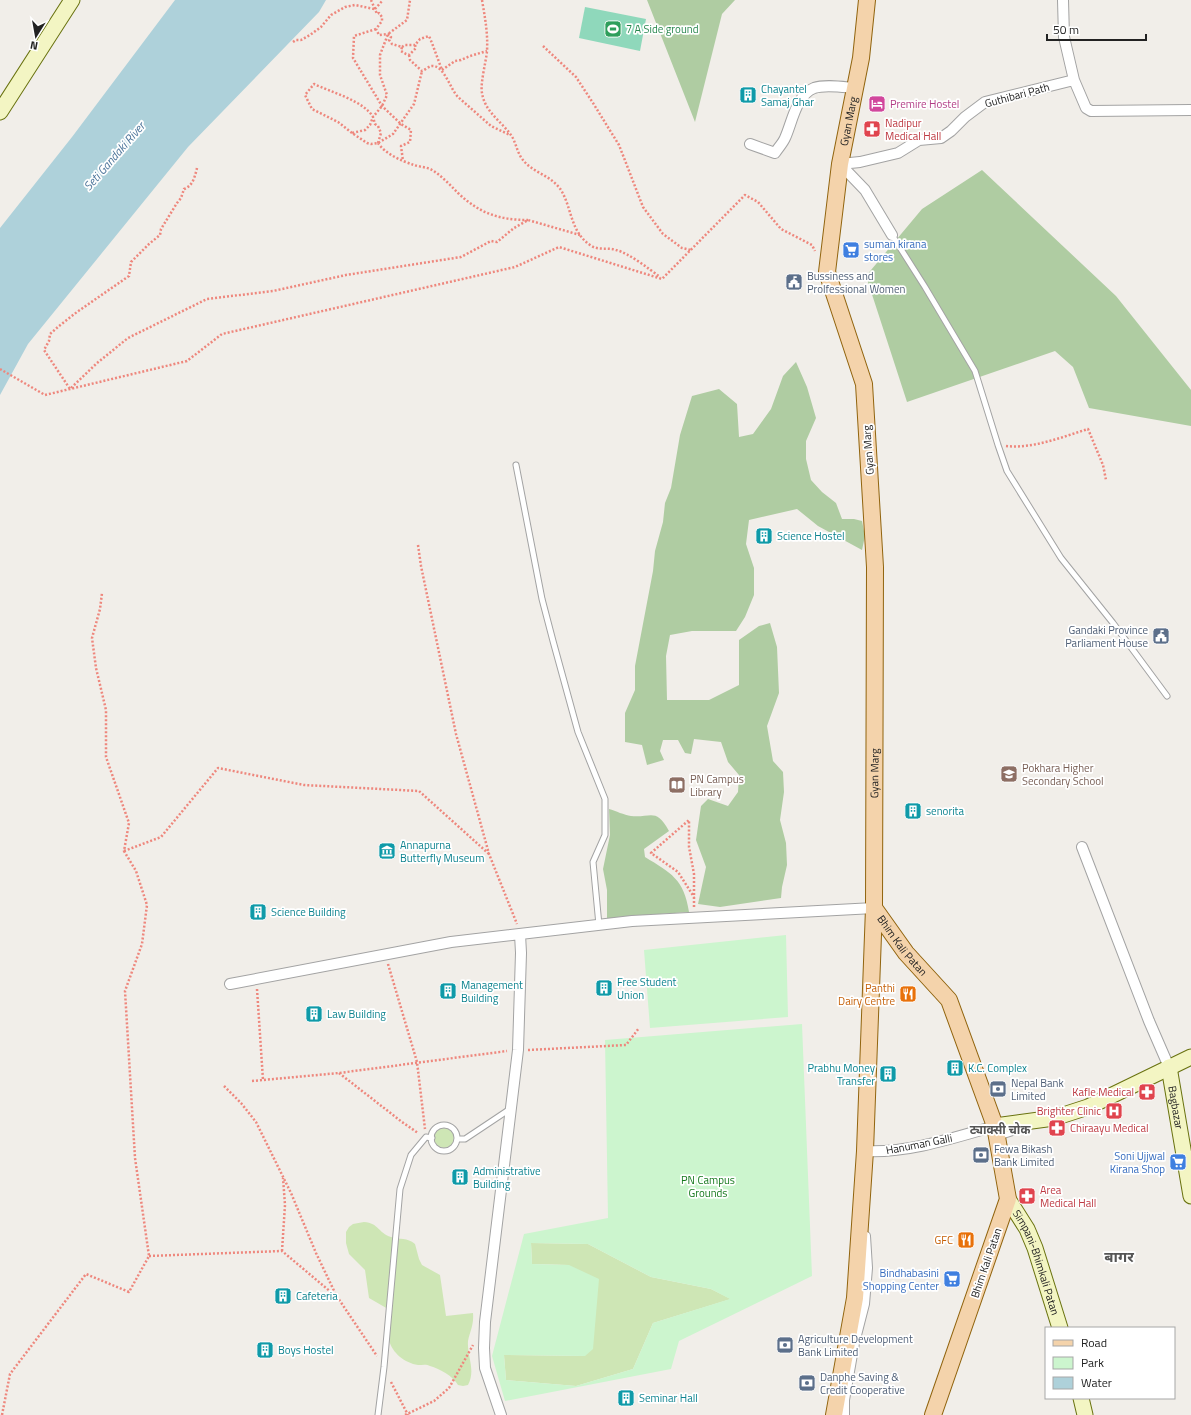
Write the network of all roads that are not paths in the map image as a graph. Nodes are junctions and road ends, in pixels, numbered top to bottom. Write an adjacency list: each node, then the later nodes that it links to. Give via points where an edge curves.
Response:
1 (72, 0): 7 (main road)
2 (867, 0): 5 (main road, Gyan Marg, via 861,58)
3 (1063, 0): 4 (street, via 1064,36)
4 (1074, 80): 6 (street, via 1086,108 1091,111); 9 (street, Guthibari Path, via 985,102 941,138 919,140 898,153)
5 (854, 88): 8 (street, via 814,88 801,98 785,138 775,153); 9 (main road, Gyan Marg)
6 (1191, 110)
7 (0, 112)
8 (750, 144)
9 (840, 164): 10 (street, via 865,190); 14 (main road, Gyan Marg, via 827,272 864,384 875,567)
10 (892, 235): 12 (lane, via 926,287 974,371 1007,471 1061,558)
11 (516, 465): 15 (lane, via 542,599 555,648 578,732 605,800 605,835 593,862)
12 (1167, 696)
13 (1082, 847): 20 (street)
14 (874, 908): 15 (street); 22 (main road, Bhim Kali Patan, via 906,953 949,1000); 25 (main road, Bhim Kali Patan)
15 (599, 925): 16 (street)
16 (520, 934): 17 (street, via 451,942); 21 (street, via 518,1050)
17 (230, 984)
18 (1191, 1057): 20 (main road)
19 (1191, 1064): 20 (street)
20 (1170, 1071): 22 (main road, via 1088,1107 1054,1118); 26 (main road, Bagbazar)
21 (511, 1108): 24 (lane, via 465,1139); 31 (street, via 484,1334 485,1368)
22 (996, 1131): 25 (street, Hanuman Galli, via 894,1150); 27 (main road, Bhim Kali Patan)
23 (432, 1138): 24 (lane, via 433,1145 442,1151 452,1148); 24 (lane, via 434,1130 447,1126 454,1130); 30 (lane, via 426,1137 410,1155 400,1189)
24 (457, 1139)
25 (868, 1151): 32 (main road, Bhim Kali Patan, via 855,1298); 33 (street, via 868,1268 865,1304 855,1343)
26 (1191, 1196)
27 (1008, 1199): 28 (main road, Simpani-Bhimkali Patan, via 1027,1229 1035,1248); 34 (main road, Bhim Kali Patan)
28 (1060, 1327)
29 (1081, 1399): 35 (main road)
30 (378, 1415)
31 (501, 1415)
32 (834, 1415)
33 (844, 1415)
34 (933, 1415)
35 (1085, 1415)

